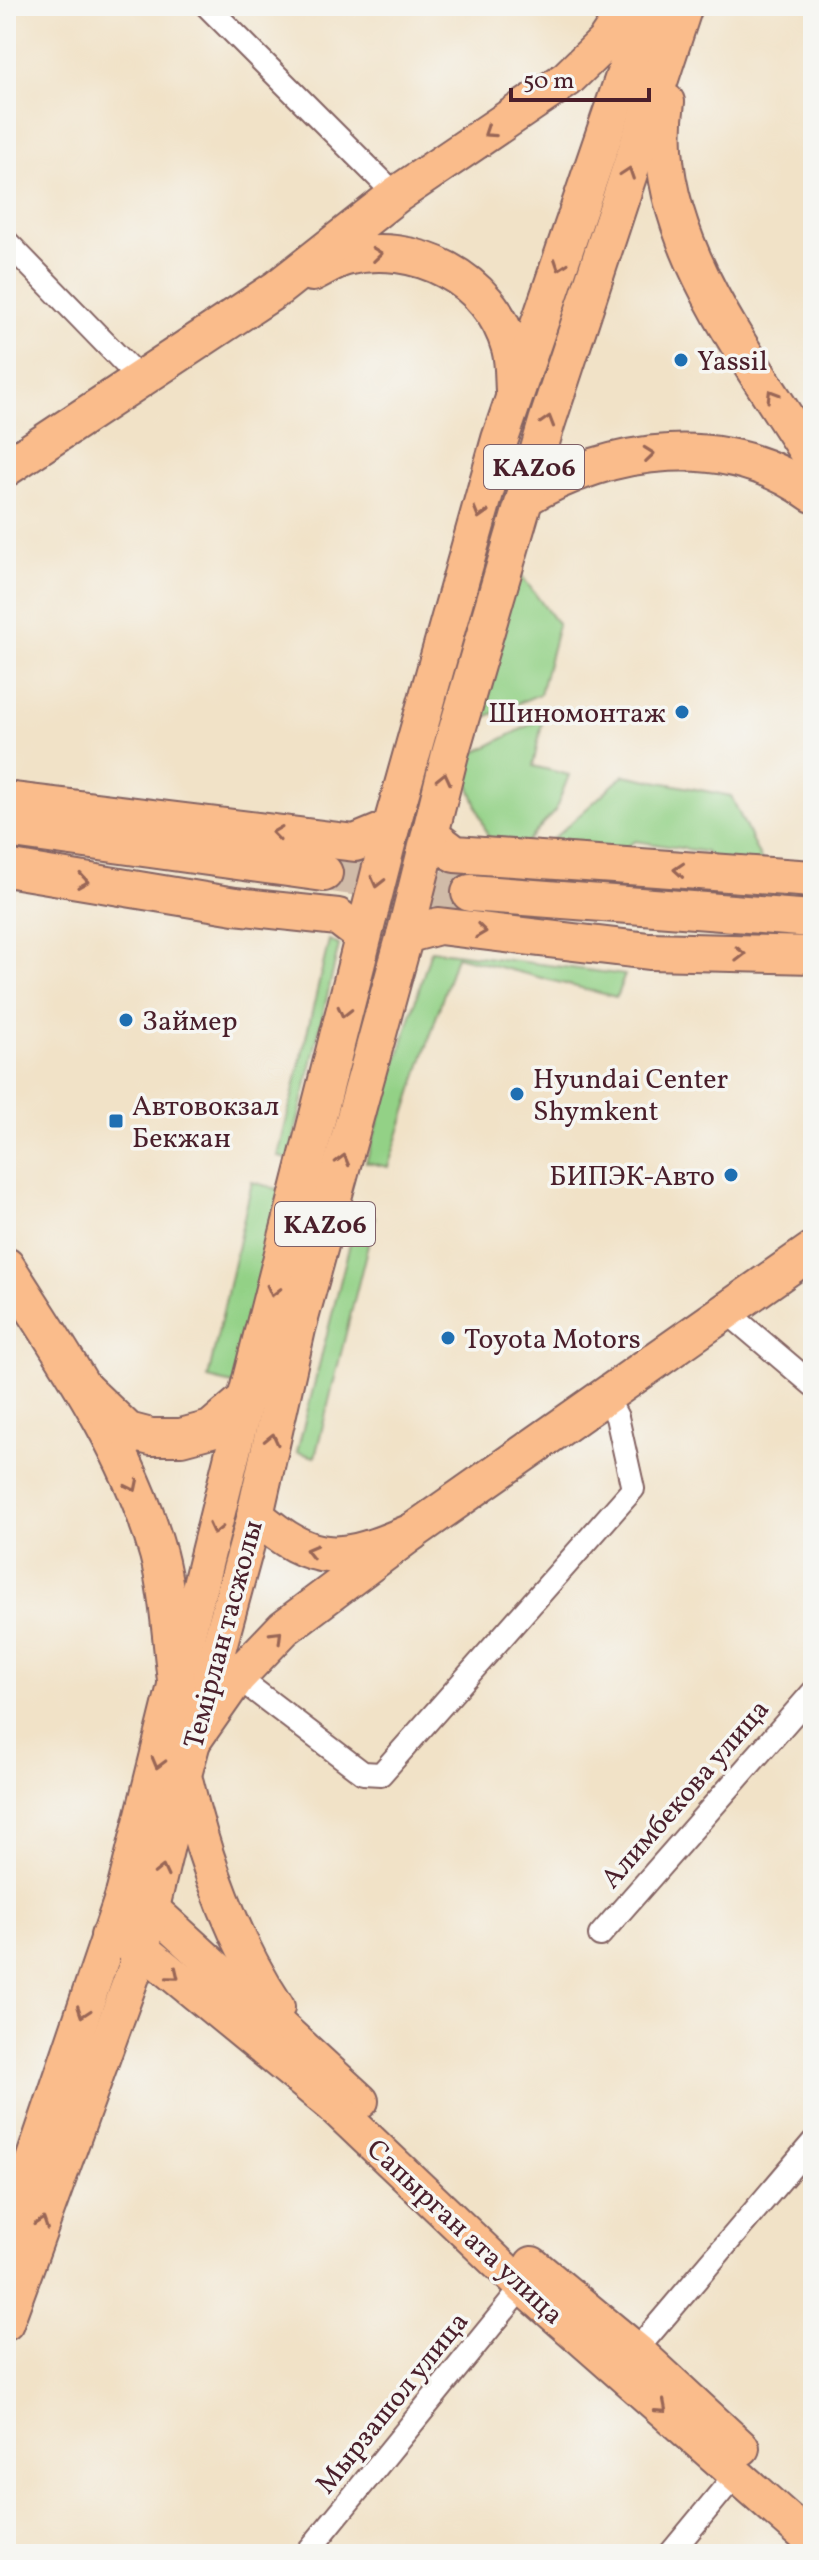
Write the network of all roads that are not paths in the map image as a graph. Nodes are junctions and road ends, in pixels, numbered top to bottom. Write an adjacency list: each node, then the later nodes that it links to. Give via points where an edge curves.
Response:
1 (207, 6): 5 (street)
2 (629, 6): 5 (highway, one-way to 5, via 605,42 567,79)
3 (648, 6): 9 (highway, KАZ06, one-way to 9)
4 (685, 6): 10 (highway, KАZ06, one-way to 4, via 699,276 665,178 661,135); 13 (highway, KАZ06, one-way to 4)
5 (396, 195): 7 (highway)
6 (6, 241): 8 (street)
7 (278, 288): 8 (highway); 9 (highway, one-way to 9, via 345,257 396,252 434,262 467,282 492,308 510,349)
8 (140, 379): 11 (highway)
9 (514, 400): 15 (highway, KАZ06, one-way to 15)
10 (813, 461)
11 (6, 468)
12 (813, 494): 13 (highway, one-way to 12, via 592,464 671,452 725,456 774,470)
13 (525, 498): 18 (highway, KАZ06, one-way to 13, via 450,754)
14 (6, 800): 17 (highway, one-way to 14)
15 (391, 828): 17 (highway); 24 (highway, KАZ06, one-way to 24)
16 (6, 829): 20 (highway)
17 (355, 843): 24 (highway)
18 (442, 845): 21 (highway, one-way to 18); 25 (highway, KАZ06)
19 (6, 868): 24 (highway, one-way to 24)
20 (324, 873)
21 (813, 879)
22 (470, 893): 23 (highway)
23 (813, 919)
24 (351, 927): 33 (highway, Темірлан тасжолы / KАZ06, one-way to 33)
25 (422, 931): 26 (highway, one-way to 26, via 649,951); 34 (highway, Темірлан тасжолы / KАZ06, one-way to 25, via 301,1314)
26 (813, 955)
27 (813, 1250): 29 (highway)
28 (6, 1266): 31 (highway)
29 (726, 1311): 30 (street); 32 (highway)
30 (813, 1385)
31 (86, 1391): 33 (highway, via 128,1431 151,1437 211,1429); 37 (highway, one-way to 37, via 140,1502 158,1556)
32 (606, 1396): 35 (highway); 36 (street, via 617,1417 633,1489 381,1774 363,1773)
33 (246, 1399): 37 (main road, Темірлан тасжолы, one-way to 37)
34 (255, 1515): 35 (highway, one-way to 34, via 370,1550 335,1556 292,1544); 39 (main road, Темірлан тасжолы)
35 (412, 1532): 36 (highway, one-way to 35, via 284,1628)
36 (237, 1677): 39 (highway)
37 (177, 1688): 41 (main road, Темірлан тасжолы, one-way to 41)
38 (813, 1692): 42 (street, Алимбекова улица)
39 (193, 1740): 40 (main road, Темірлан тасжолы)
40 (184, 1775): 41 (main road, Темірлан тасжолы, one-way to 40); 45 (main road, via 228,1915 253,1971)
41 (138, 1902): 43 (main road, Темірлан тасжолы); 44 (main road, Темірлан тасжолы); 45 (main road, Сапырган ата улица)
42 (600, 1935)
43 (108, 1936): 44 (main road, Сапырган ата улица); 47 (main road, Темірлан тасжолы, one-way to 47)
44 (142, 1949): 48 (main road, Сапырган ата улица, one-way to 48, via 331,2104); 49 (main road, Темірлан тасжолы, one-way to 44)
45 (303, 2047): 50 (main road, Сапырган ата улица)
46 (813, 2142): 50 (street)
47 (6, 2240)
48 (523, 2287): 50 (main road, Сапырган ата улица); 54 (street, Мырзашол улица)
49 (6, 2323)
50 (627, 2360): 51 (main road, Сапырган ата улица, one-way to 51); 52 (main road, Сапырган ата улица)
51 (737, 2473): 53 (main road, Сапырган ата улица); 55 (street)
52 (813, 2513)
53 (813, 2542)
54 (306, 2554)
55 (670, 2554)

